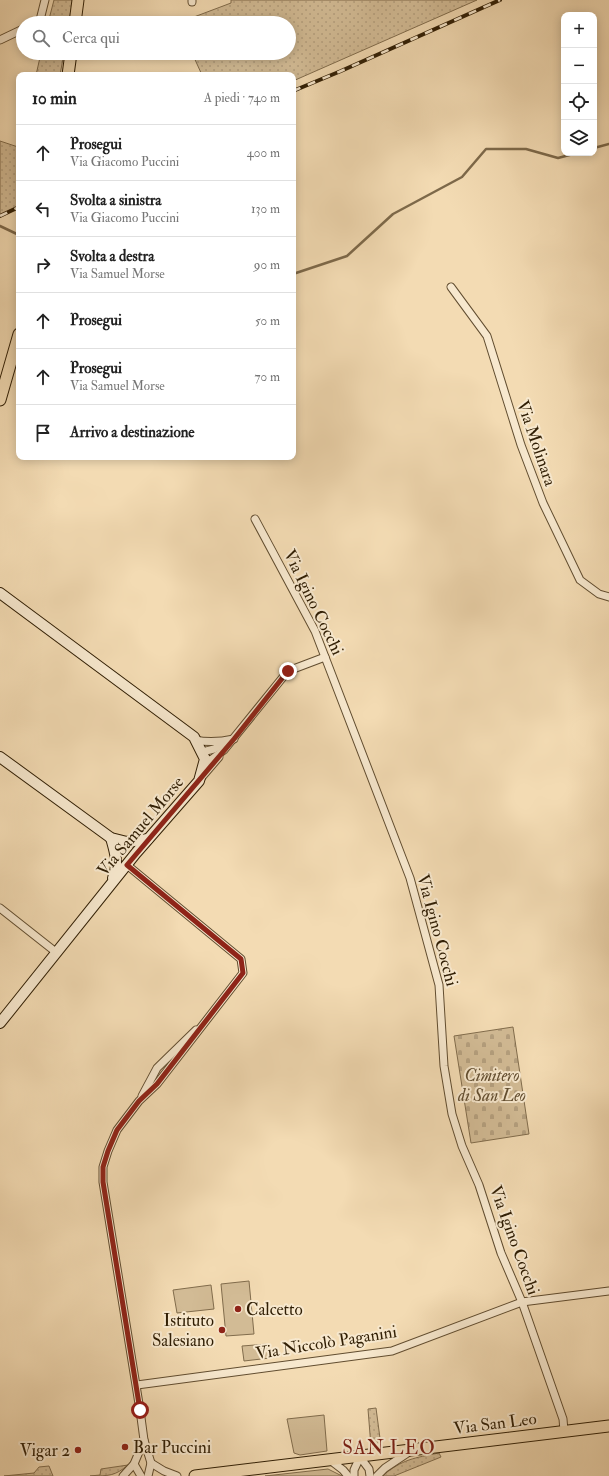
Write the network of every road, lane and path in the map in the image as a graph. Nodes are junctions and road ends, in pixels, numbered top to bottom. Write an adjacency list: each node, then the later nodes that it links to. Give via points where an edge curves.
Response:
1 (45, 0): 3 (street)
2 (78, 0): 4 (main road)
3 (41, 16)
4 (76, 16)
5 (16, 32): 6 (street)
6 (0, 40)
7 (70, 60): 8 (main road)
8 (68, 72)
9 (451, 287): 14 (street, Via Molinara, via 487,336 521,446 543,503 580,580 599,594)
10 (16, 344): 11 (main road)
11 (0, 400)
12 (255, 519): 15 (street, Via Igino Cocchi, via 315,631)
13 (0, 593): 17 (street)
14 (609, 597)
15 (326, 657): 16 (street, via 288,671); 32 (street, Via Igino Cocchi, via 410,878 439,985 444,1066 452,1114 501,1253)
16 (234, 739): 17 (street, via 213,743); 18 (street); 20 (street)
17 (195, 740): 20 (street)
18 (224, 750): 20 (street, via 212,759); 21 (street)
19 (0, 757): 22 (street)
20 (203, 757): 21 (street, Via Samuel Morse)
21 (198, 781): 23 (street, Via Samuel Morse)
22 (111, 838): 24 (street); 25 (street)
23 (148, 839): 24 (street); 26 (street, Via Samuel Morse)
24 (127, 842): 26 (street)
25 (116, 855): 26 (street); 27 (street, via 116,871)
26 (132, 859): 27 (street, Via Samuel Morse); 33 (street, via 241,959 243,973 208,1019 158,1068 139,1101 117,1130 103,1167 103,1182)
27 (111, 884): 29 (street, Via Samuel Morse)
28 (0, 908): 29 (street)
29 (57, 953): 30 (street, Via Samuel Morse)
30 (0, 1023)
31 (609, 1291): 32 (street, Via Niccolò Paganini)
32 (522, 1302): 33 (street, Via Niccolò Paganini, via 392,1351); 35 (street, Via Igino Cocchi, via 563,1419)
33 (137, 1385): 36 (street)
34 (609, 1426): 35 (main road, Via San Leo)
35 (564, 1431): 37 (main road, Via San Leo)
36 (144, 1440): 40 (street); 41 (street)
37 (410, 1451): 38 (main road, Via San Leo); 51 (street)
38 (360, 1457): 39 (main road, Via San Leo); 49 (street); 50 (street, via 369,1469)
39 (330, 1460): 42 (main road, Via San Leo); 48 (street)
40 (151, 1463): 45 (street); 46 (street)
41 (134, 1464): 43 (street); 44 (street)
42 (241, 1473): 47 (main road, Via San Leo)
43 (123, 1476)
44 (141, 1476)
45 (148, 1476)
46 (177, 1476)
47 (195, 1476)
48 (348, 1476)
49 (354, 1476)
50 (370, 1476)
51 (377, 1476)

